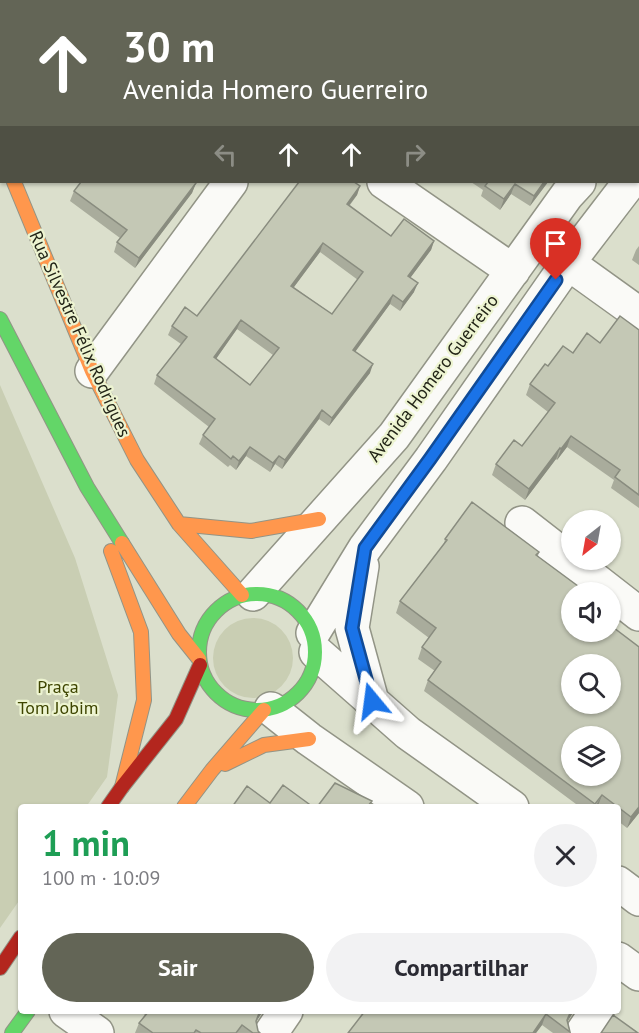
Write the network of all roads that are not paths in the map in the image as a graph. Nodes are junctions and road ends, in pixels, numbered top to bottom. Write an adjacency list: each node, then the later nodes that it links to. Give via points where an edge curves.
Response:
1 (14, 183): 10 (street, Rua Silvestre Félix Rodrigues)
2 (230, 183): 10 (street)
3 (385, 183): 7 (street)
4 (578, 183): 7 (street, Avenida Homero Guerreiro)
5 (629, 183): 6 (street)
6 (568, 263): 8 (street); 15 (street)
7 (513, 271): 12 (street, Avenida Homero Guerreiro, via 394,436)
8 (639, 314)
9 (0, 319): 11 (street)
10 (93, 371): 14 (street, Rua Silvestre Félix Rodrigues, via 137,460)
11 (87, 487): 19 (street); 24 (street, via 141,632 144,700)
12 (319, 519): 14 (street, via 251,531); 16 (street, Avenida Homero Guerreiro)
13 (522, 523): 17 (street)
14 (179, 524): 16 (street, Rua Silvestre Félix Rodrigues)
15 (365, 548): 18 (street); 20 (street, via 352,628)
16 (248, 594): 18 (street, via 272,596 289,603 303,616); 19 (street, via 223,604 208,619 200,638)
17 (639, 614)
18 (314, 642): 20 (street); 21 (street, via 314,667 308,681 286,703)
19 (199, 662): 21 (street, via 207,681 231,704 247,710); 24 (street, via 176,719)
20 (372, 701): 28 (street, via 408,733)
21 (267, 709): 22 (street); 23 (street)
22 (309, 739): 23 (street, via 264,745); 27 (street)
23 (212, 770): 26 (street)
24 (122, 787): 25 (street)
25 (110, 804)
26 (186, 804)
27 (403, 804)
28 (508, 804)
29 (18, 941): 30 (street)
30 (0, 968)
31 (26, 1014): 35 (street)
32 (70, 1014): 36 (street)
33 (284, 1014): 37 (street)
34 (595, 1014): 38 (street)
35 (12, 1033)
36 (97, 1033)
37 (271, 1033)
38 (582, 1033)

